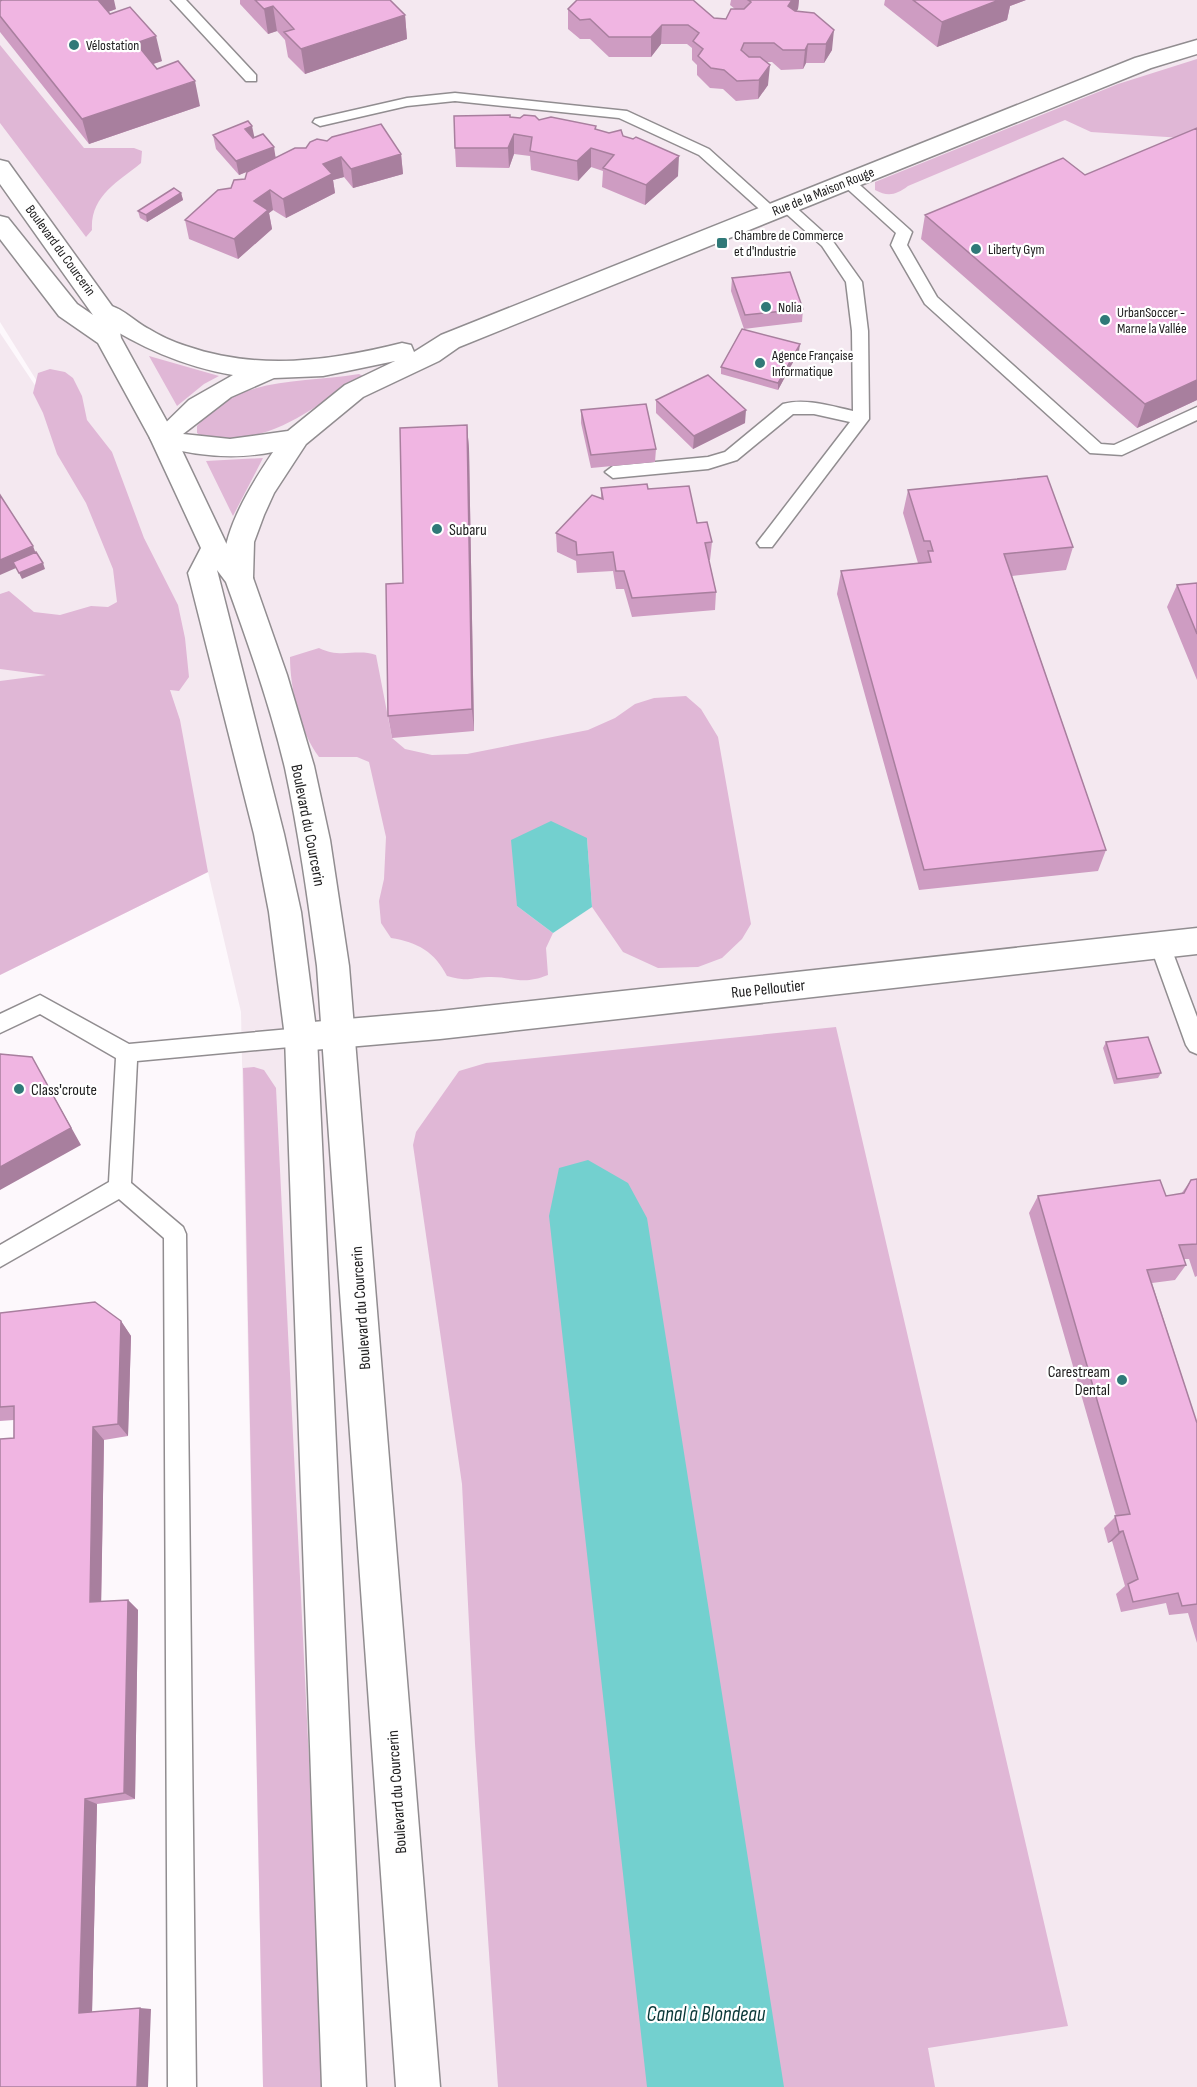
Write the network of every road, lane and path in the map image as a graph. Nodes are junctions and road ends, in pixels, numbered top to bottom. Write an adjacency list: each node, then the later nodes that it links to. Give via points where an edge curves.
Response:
1 (178, 0): 3 (lane)
2 (1197, 47): 6 (main road, Rue de la Maison Rouge, via 1143,63)
3 (251, 78)
4 (320, 122): 7 (lane, via 407,102 455,96 622,114 704,152)
5 (0, 167): 9 (main road, Boulevard du Courcerin)
6 (847, 181): 7 (main road, Rue de la Maison Rouge); 13 (lane, via 904,232 899,245 931,300 1096,449 1116,451)
7 (778, 209): 11 (main road, Rue de la Maison Rouge); 14 (lane, via 827,243 854,282 860,331)
8 (0, 223): 10 (main road, Boulevard du Courcerin, via 68,310)
9 (105, 313): 10 (main road, Boulevard du Courcerin); 12 (main road, via 160,346 229,366)
10 (108, 338): 15 (main road, Boulevard du Courcerin)
11 (450, 341): 12 (main road, via 338,367); 16 (main road, via 430,355 354,391)
12 (270, 371): 15 (main road, via 213,393)
13 (1197, 413)
14 (861, 419): 17 (lane, via 814,408 789,408 731,456 708,463); 18 (lane)
15 (163, 438): 16 (main road, via 217,449 266,446); 19 (main road, Boulevard du Courcerin)
16 (297, 438): 20 (main road, via 250,515 240,542)
17 (613, 472)
18 (766, 543)
19 (215, 548): 20 (main road, Boulevard du Courcerin); 25 (main road, via 202,573 269,834 285,912)
20 (239, 578): 24 (main road, Boulevard du Courcerin, via 273,675 310,819 333,966)
21 (1197, 941): 22 (main road, Rue Pelloutier)
22 (1160, 945): 24 (main road, Rue Pelloutier); 26 (lane)
23 (0, 1024): 27 (lane, via 40,1004)
24 (339, 1035): 25 (main road, Rue Pelloutier); 32 (main road, Boulevard du Courcerin)
25 (301, 1038): 27 (lane); 31 (main road)
26 (1197, 1045)
27 (127, 1053): 28 (lane)
28 (120, 1187): 29 (lane); 30 (lane, via 174,1234)
29 (0, 1257)
30 (182, 2087)
31 (344, 2087)
32 (418, 2087)

